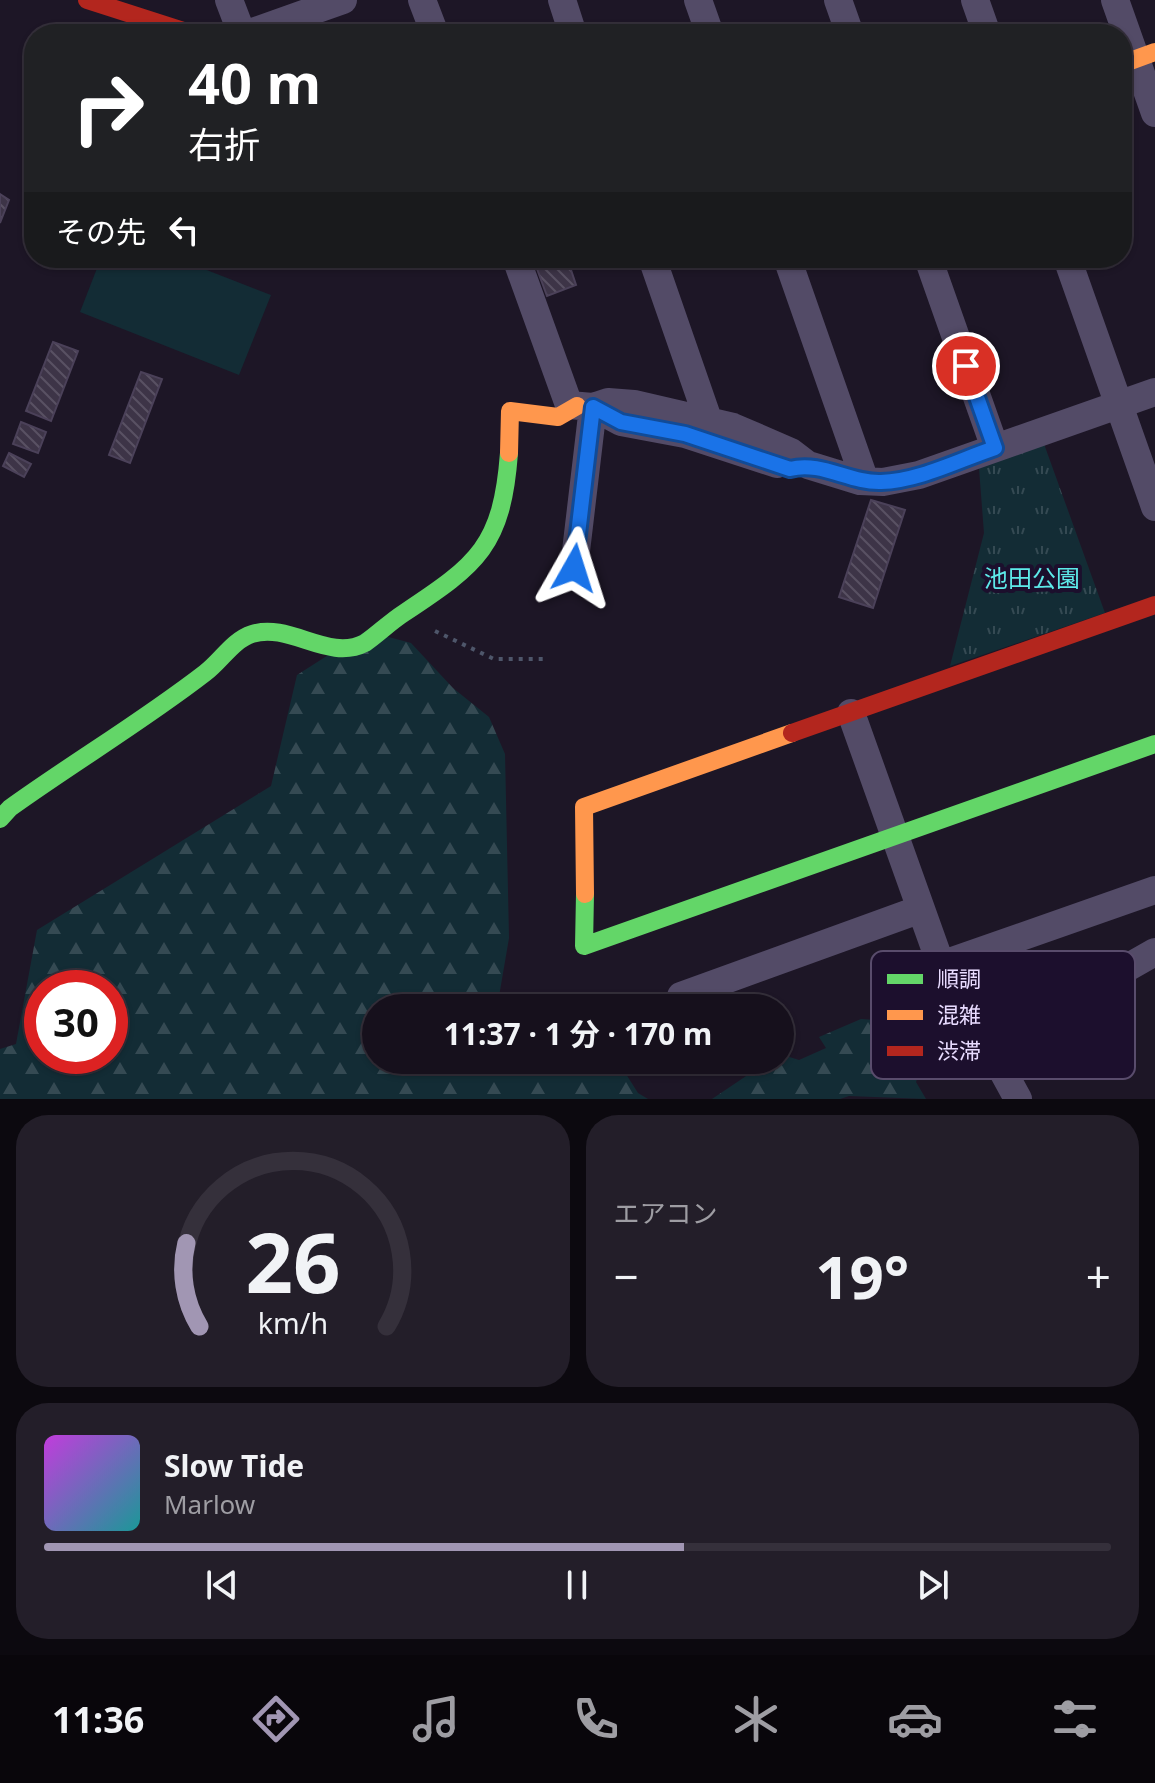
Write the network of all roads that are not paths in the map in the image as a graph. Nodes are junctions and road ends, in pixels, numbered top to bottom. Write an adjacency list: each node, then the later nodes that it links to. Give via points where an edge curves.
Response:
1 (87, 0): 10 (street)
2 (229, 0): 11 (street)
3 (343, 0): 12 (street)
4 (422, 0): 13 (street)
5 (562, 0): 14 (street)
6 (698, 0): 15 (street)
7 (838, 0): 16 (street)
8 (975, 0): 17 (street)
9 (1115, 0): 18 (street)
10 (162, 24)
11 (240, 24)
12 (273, 24)
13 (431, 24)
14 (570, 24)
15 (706, 24)
16 (846, 24)
17 (983, 24)
18 (1125, 24)
19 (1138, 58): 20 (street)
20 (1155, 113)
21 (520, 268): 28 (street, via 569,405)
22 (655, 268): 29 (street)
23 (790, 268): 32 (street)
24 (932, 268): 30 (street)
25 (1071, 268): 27 (street)
26 (1155, 392): 27 (street)
27 (1119, 404): 30 (street); 33 (street)
28 (585, 407): 29 (street, via 634,404); 31 (street, via 790,469); 34 (street); 38 (street, via 558,417 510,411 509,473 500,524 478,560 357,647 324,648 272,631 249,635 208,671)
29 (709, 422): 31 (street, via 791,452)
30 (995, 448): 32 (street, via 919,475)
31 (808, 465): 32 (street)
32 (865, 481)
33 (1155, 507)
34 (574, 568)
35 (1155, 605): 36 (street)
36 (851, 713): 39 (street); 39 (street, via 584,807 584,946)
37 (1155, 744): 39 (street)
38 (0, 819)
39 (895, 836): 41 (street)
40 (1155, 890): 43 (street)
41 (921, 909): 42 (street); 46 (street)
42 (936, 951)
43 (981, 951)
44 (1155, 952): 45 (street)
45 (1135, 963)
46 (687, 994)
47 (1007, 1079): 48 (street)
48 (1018, 1099)

